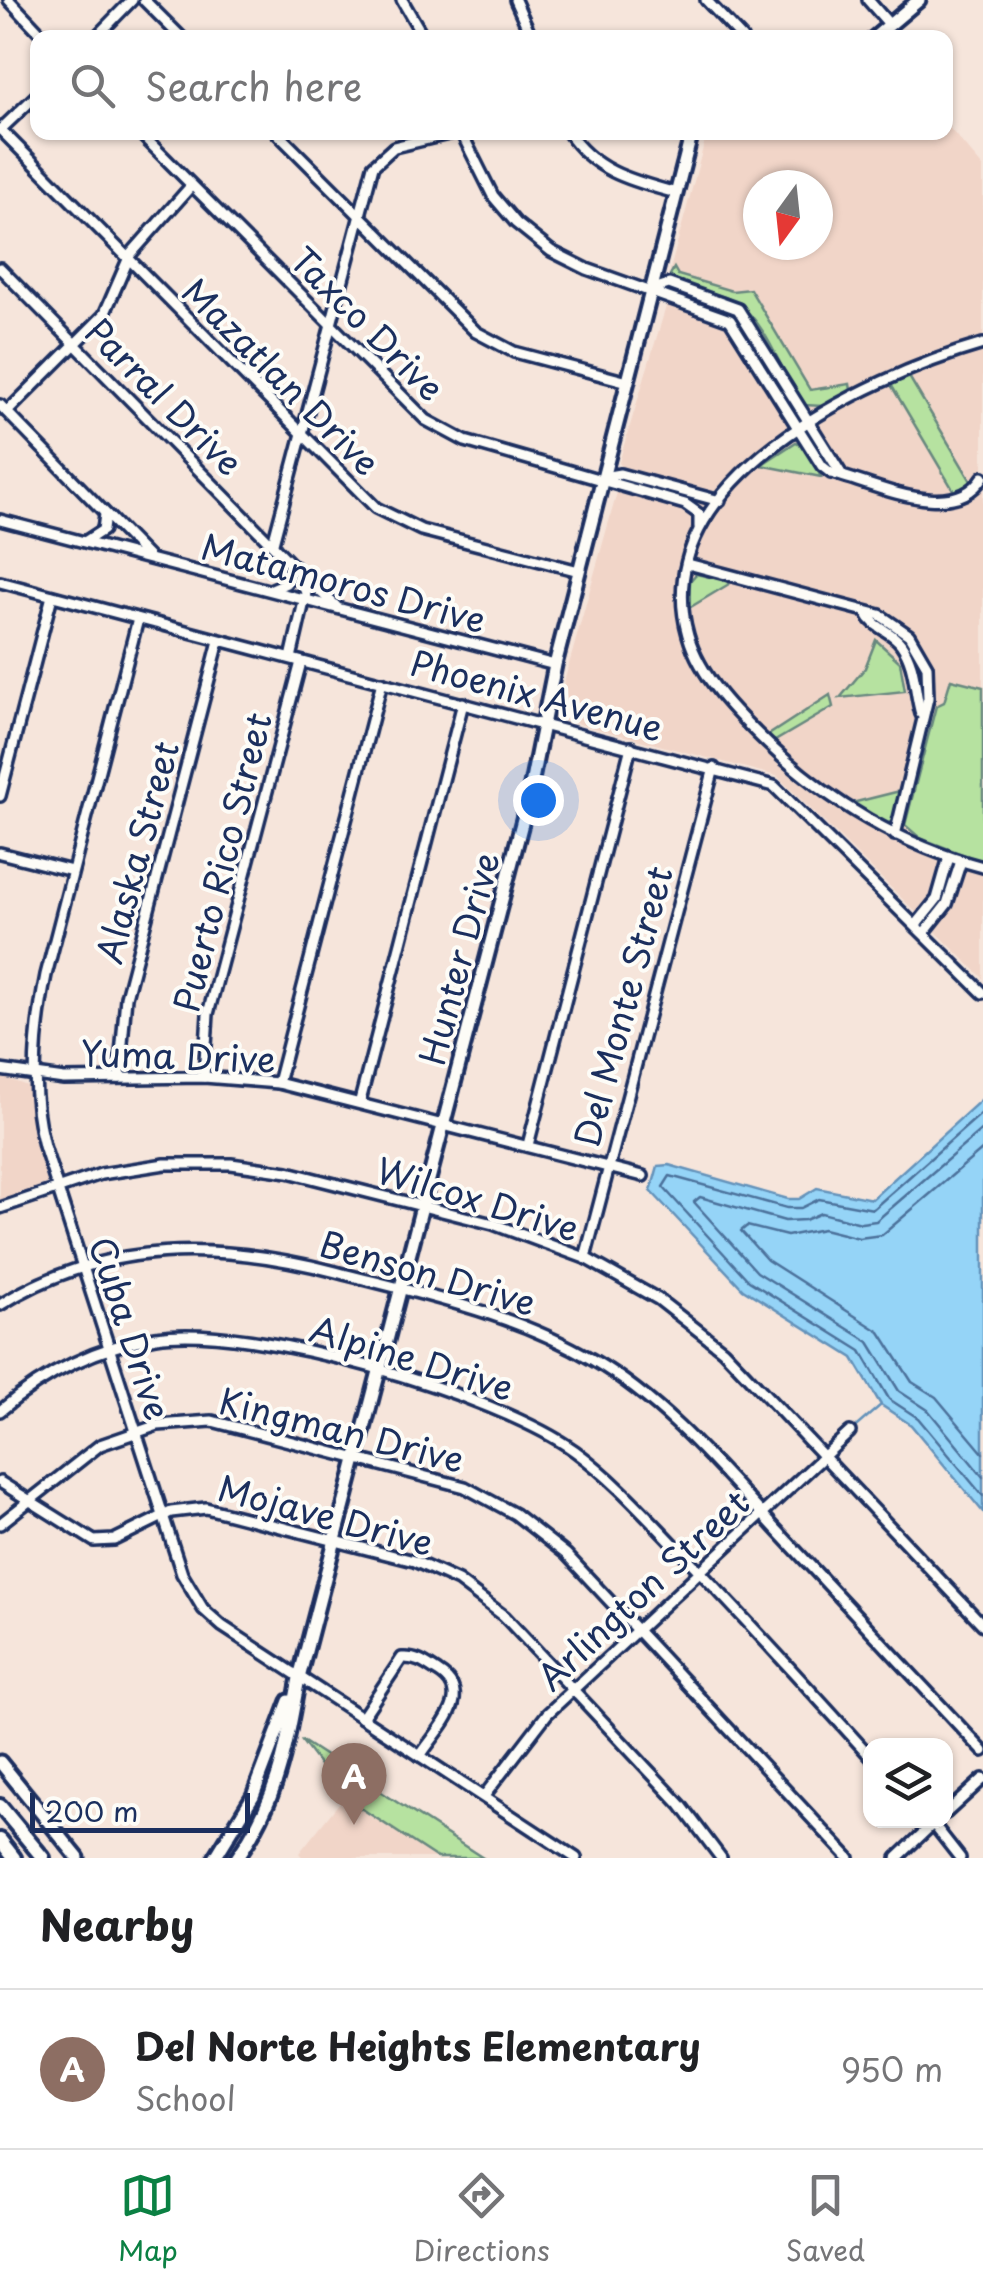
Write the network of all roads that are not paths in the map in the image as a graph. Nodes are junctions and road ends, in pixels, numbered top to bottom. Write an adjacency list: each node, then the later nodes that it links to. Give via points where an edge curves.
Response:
1 (8, 0): 10 (street)
2 (132, 0): 11 (street)
3 (144, 0): 12 (street)
4 (402, 0): 13 (street)
5 (515, 0): 14 (street)
6 (706, 0): 15 (street)
7 (868, 0): 9 (street)
8 (919, 0): 9 (main road)
9 (889, 24): 16 (main road)
10 (37, 30)
11 (103, 30)
12 (174, 30)
13 (419, 30)
14 (528, 30)
15 (734, 30)
16 (883, 30)
17 (30, 102): 18 (street)
18 (0, 130): 28 (street, Mazatlan Drive)
19 (147, 140): 25 (street, Taxco Drive)
20 (284, 140): 27 (street)
21 (422, 140): 27 (street, via 380,155)
22 (463, 140): 30 (street, via 493,196 530,236 587,269)
23 (575, 140): 26 (street, via 610,172)
24 (690, 140): 26 (main road, Hunter Drive)
25 (191, 186): 28 (street); 31 (street, Taxco Drive)
26 (676, 194): 30 (main road, Hunter Drive)
27 (360, 213): 31 (street); 34 (street, via 487,340)
28 (127, 260): 32 (street, via 104,315); 38 (street, Mazatlan Drive)
29 (0, 268): 32 (street, Parral Drive)
30 (653, 288): 34 (main road, Hunter Drive); 36 (street, via 669,284 738,308); 37 (street, via 730,320)
31 (330, 326): 38 (street); 40 (street, Taxco Drive, via 438,429)
32 (75, 344): 35 (street); 49 (street, Parral Drive)
33 (983, 344): 36 (street, via 884,378)
34 (628, 382): 40 (main road, Hunter Drive)
35 (4, 409): 44 (street)
36 (808, 420): 37 (street); 39 (street)
37 (797, 428): 39 (street, via 822,466); 43 (street, via 758,458)
38 (302, 435): 49 (street); 54 (street, Mazatlan Drive, via 392,518)
39 (842, 475): 41 (street, via 954,500)
40 (603, 477): 42 (street, via 616,487); 43 (street, via 620,474); 54 (main road, Hunter Drive)
41 (983, 477)
42 (685, 504): 43 (street); 47 (street, via 701,518)
43 (717, 505): 47 (street)
44 (105, 514): 46 (street); 48 (street, via 103,530)
45 (0, 520): 48 (street, Matamoros Drive)
46 (116, 524): 50 (street); 51 (street)
47 (696, 540): 52 (street)
48 (84, 542): 50 (street, Matamoros Drive)
49 (272, 544): 53 (street, Parral Drive)
50 (120, 551): 51 (street, Matamoros Drive)
51 (150, 560): 56 (street, Matamoros Drive)
52 (688, 564): 70 (street, via 682,602 688,636 718,689 787,762); 70 (street, via 866,612 872,624 900,642 914,670 921,714)
53 (294, 567): 56 (street, via 286,583); 58 (street, Parral Drive); 59 (street, Parral Drive)
54 (579, 571): 63 (main road, Hunter Drive)
55 (0, 582): 57 (street, Phoenix Avenue)
56 (268, 590): 58 (street, Matamoros Drive)
57 (52, 596): 60 (street, Phoenix Avenue); 69 (street)
58 (306, 598): 59 (street, Matamoros Drive); 62 (street, Puerto Rico Street)
59 (338, 608): 63 (street, Matamoros Drive)
60 (138, 619): 61 (street, Phoenix Avenue); 75 (street, Cuba Drive)
61 (220, 640): 62 (street, Phoenix Avenue); 82 (street, Alaska Street, via 126,997)
62 (296, 660): 64 (street, Phoenix Avenue); 81 (street, Puerto Rico Street, via 208,1014)
63 (555, 665): 66 (main road, Hunter Drive)
64 (382, 682): 65 (street, Phoenix Avenue); 83 (street)
65 (462, 704): 66 (street, Phoenix Avenue); 84 (street)
66 (540, 725): 67 (street, Phoenix Avenue); 85 (main road, Hunter Drive, via 528,800)
67 (631, 747): 68 (street, Phoenix Avenue); 86 (street)
68 (714, 768): 76 (street, Phoenix Avenue, via 784,793); 87 (street, Del Monte Street)
69 (0, 796)
70 (896, 835): 72 (street)
71 (0, 853): 75 (street)
72 (950, 858): 73 (street); 76 (street, via 936,899)
73 (961, 861): 74 (street); 77 (street, via 947,904)
74 (983, 867)
75 (72, 872): 80 (street, Cuba Drive, via 39,1008)
76 (916, 925): 77 (street, Phoenix Avenue)
77 (924, 934): 78 (street, Phoenix Avenue)
78 (983, 993)
79 (0, 1070): 80 (street, Yuma Drive)
80 (36, 1076): 82 (street, Yuma Drive); 89 (street, Cuba Drive, via 40,1132)
81 (204, 1077): 82 (street, Yuma Drive); 83 (street, Yuma Drive)
82 (119, 1078)
83 (278, 1083): 84 (street, Yuma Drive)
84 (360, 1101): 85 (street, Yuma Drive)
85 (443, 1124): 86 (street, Yuma Drive); 90 (main road, Hunter Drive)
86 (528, 1146): 87 (street, Yuma Drive)
87 (609, 1166): 88 (street, Yuma Drive); 92 (street, Del Monte Street)
88 (643, 1176)
89 (56, 1186): 90 (street, Wilcox Drive, via 132,1168 231,1164); 91 (street, Wilcox Drive); 93 (street, Cuba Drive)
90 (422, 1206): 92 (street, Wilcox Drive); 94 (main road, Hunter Drive)
91 (0, 1208)
92 (584, 1258): 101 (street, Wilcox Drive, via 703,1333)
93 (83, 1267): 94 (street, Benson Drive, via 165,1250 230,1250); 95 (street, Benson Drive); 96 (street, Cuba Drive)
94 (400, 1290): 97 (main road, Hunter Drive); 106 (street, Benson Drive, via 500,1316 597,1362 670,1418)
95 (0, 1305)
96 (110, 1348): 97 (street, Alpine Drive, via 216,1335); 98 (street, Alpine Drive, via 58,1370); 99 (street, Cuba Drive)
97 (379, 1372): 102 (main road, Hunter Drive); 109 (street, Alpine Drive, via 501,1409 560,1440 617,1485)
98 (0, 1411)
99 (136, 1432): 102 (street, Kingman Drive, via 212,1421); 104 (street, Kingman Drive, via 85,1455); 105 (street, Cuba Drive)
100 (850, 1432): 101 (street, Arlington Street)
101 (825, 1455): 106 (street, Arlington Street); 110 (street, Wilcox Drive)
102 (356, 1456): 108 (main road, Hunter Drive); 111 (street, Kingman Drive, via 447,1480 497,1502 566,1554)
103 (0, 1482): 104 (street, Mojave Drive)
104 (29, 1500): 105 (street, Mojave Drive, via 94,1541 114,1540); 107 (street, Kingman Drive)
105 (162, 1514): 108 (street, Mojave Drive, via 220,1510); 112 (street, Cuba Drive, via 182,1574 203,1609)
106 (763, 1514): 109 (street, Arlington Street); 116 (street, Benson Drive)
107 (0, 1524)
108 (335, 1540): 112 (main road, Hunter Drive); 113 (street, Mojave Drive, via 414,1560 458,1581 504,1616)
109 (700, 1572): 111 (street, Arlington Street); 115 (street, Alpine Drive)
110 (983, 1625)
111 (636, 1631): 113 (street, Arlington Street); 133 (street, Kingman Drive)
112 (298, 1678): 114 (street, Cuba Drive); 129 (main road, Hunter Drive, via 253,1796); 130 (main road, Hunter Drive, via 278,1786)
113 (573, 1690): 120 (street, Arlington Street, via 519,1745); 132 (street, Mojave Drive)
114 (362, 1718): 117 (street, Cuba Drive); 117 (street, via 402,1658 418,1659 456,1689)
115 (863, 1748)
116 (983, 1750)
117 (420, 1756): 120 (street, Cuba Drive)
118 (0, 1762): 128 (main road)
119 (983, 1779): 122 (street)
120 (484, 1796): 131 (street, Cuba Drive)
121 (0, 1806): 127 (highway)
122 (953, 1807)
123 (928, 1828): 134 (street)
124 (938, 1828): 135 (street)
125 (0, 1840): 126 (highway)
126 (14, 1858)
127 (43, 1858)
128 (78, 1858)
129 (215, 1858)
130 (237, 1858)
131 (576, 1858)
132 (721, 1858)
133 (849, 1858)
134 (897, 1858)
135 (960, 1858)

